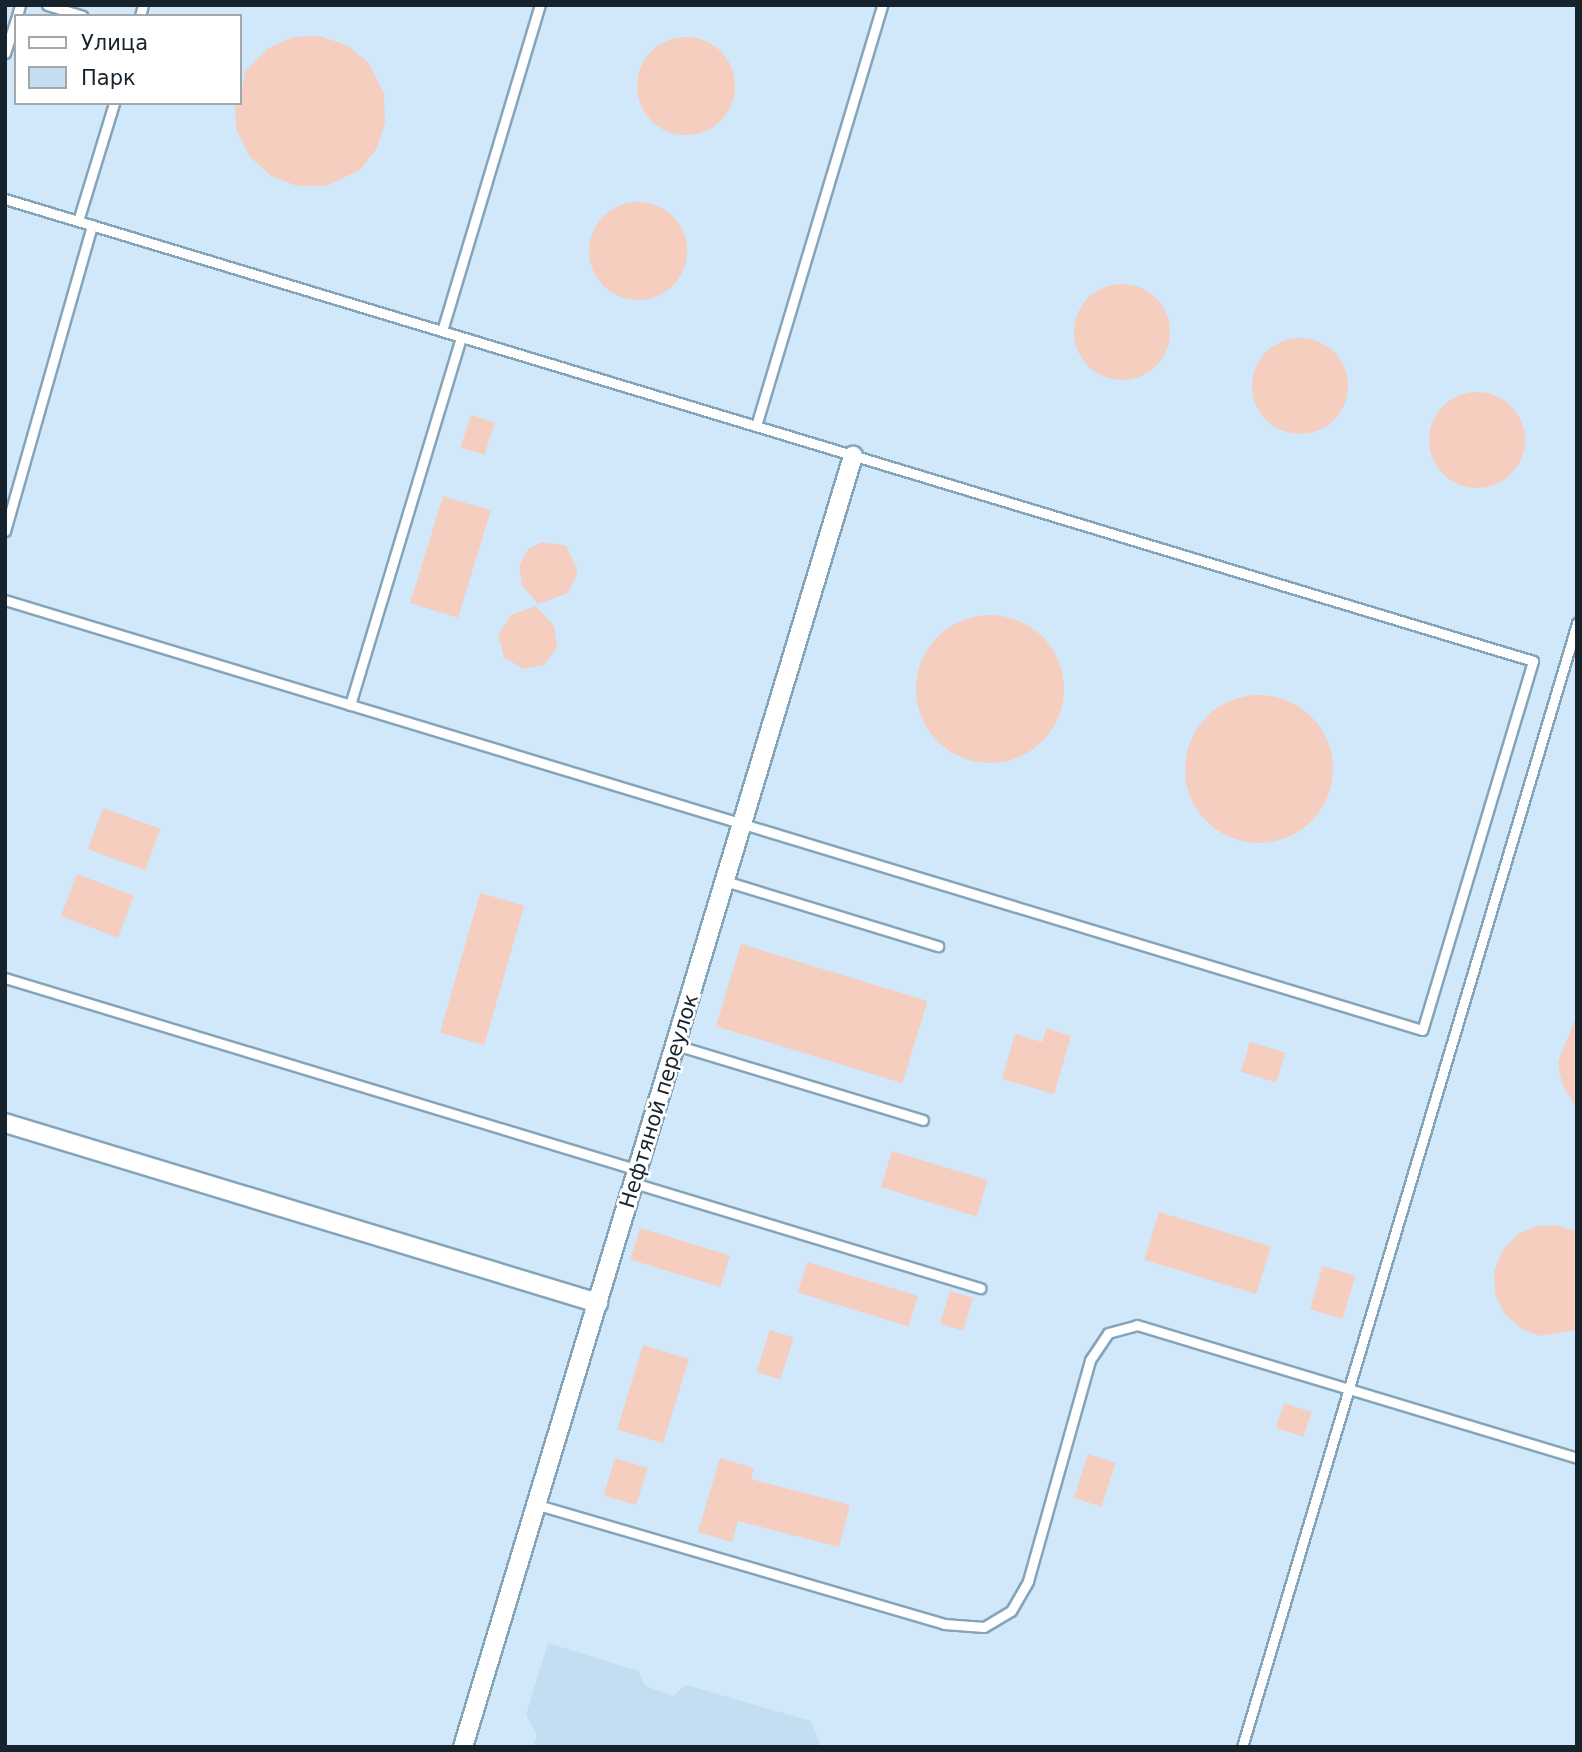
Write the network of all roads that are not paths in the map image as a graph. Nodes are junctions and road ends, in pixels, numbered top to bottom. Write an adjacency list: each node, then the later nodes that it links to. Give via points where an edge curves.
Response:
1 (47, 5): 4 (lane)
2 (540, 5): 11 (lane)
3 (883, 5): 13 (lane)
4 (76, 14)
5 (14, 24): 6 (lane)
6 (5, 53)
7 (113, 105): 9 (lane)
8 (5, 199): 9 (lane)
9 (78, 221): 10 (lane)
10 (92, 225): 11 (lane); 15 (lane)
11 (442, 331): 12 (lane)
12 (461, 337): 13 (lane); 18 (lane)
13 (756, 426): 14 (lane)
14 (853, 456): 19 (street, Нефтяной переулок); 19 (lane, via 1533,662 1422,1030)
15 (5, 531)
16 (5, 600): 18 (lane)
17 (1577, 623): 29 (lane)
18 (350, 705): 19 (lane)
19 (743, 824): 20 (street, Нефтяной переулок)
20 (725, 881): 21 (lane); 23 (street, Нефтяной переулок)
21 (939, 946)
22 (5, 978): 26 (lane)
23 (676, 1045): 24 (lane); 26 (street, Нефтяной переулок)
24 (923, 1120)
25 (5, 1123): 28 (street)
26 (636, 1176): 27 (lane); 28 (street, Нефтяной переулок)
27 (980, 1288)
28 (598, 1303): 31 (street, Нефтяной переулок)
29 (1347, 1389): 30 (lane); 31 (lane, via 1137,1325 1108,1333 1090,1360 1028,1581 1011,1611 984,1627 944,1624); 33 (lane)
30 (1577, 1458)
31 (538, 1505): 32 (street, Нефтяной переулок)
32 (463, 1747)
33 (1242, 1747)

